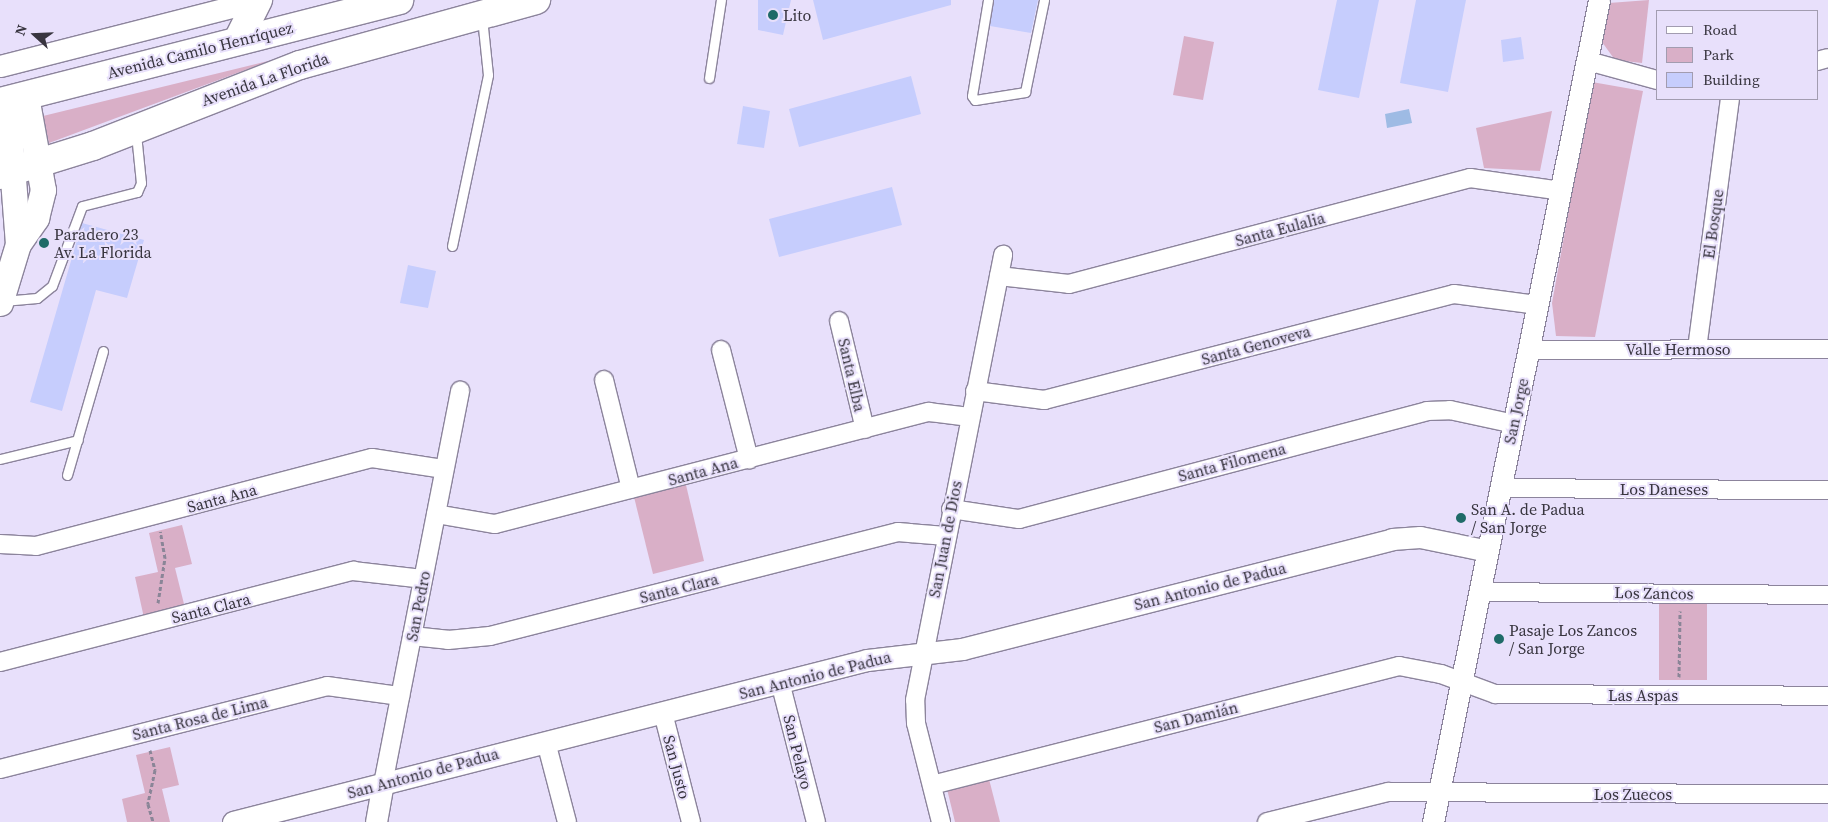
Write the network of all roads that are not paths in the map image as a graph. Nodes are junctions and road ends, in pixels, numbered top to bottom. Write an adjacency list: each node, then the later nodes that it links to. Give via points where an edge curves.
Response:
1 (258, 0): 9 (main road); 11 (street, Avenida Camilo Henríquez)
2 (399, 0): 9 (main road, Avenida Camilo Henríquez)
3 (536, 0): 8 (main road, Avenida La Florida)
4 (721, 0): 12 (lane)
5 (988, 0): 6 (lane, via 972,96 976,100 1025,92)
6 (1044, 0)
7 (1599, 0): 10 (street, San Jorge)
8 (482, 14): 16 (main road, Avenida La Florida, via 292,68); 21 (lane, via 488,75)
9 (238, 40): 14 (main road, Avenida Camilo Henríquez)
10 (1588, 61): 13 (street); 19 (street, San Jorge)
11 (0, 66)
12 (709, 78)
13 (1656, 80)
14 (11, 99): 17 (main road); 18 (main road)
15 (1730, 100): 27 (street, El Bosque)
16 (136, 128): 17 (main road, Avenida La Florida); 24 (lane, via 141,183 137,192 82,206 52,286 37,298)
17 (39, 164): 18 (main road, Avenida La Florida); 20 (main road, via 42,196 36,218)
18 (7, 173): 20 (main road)
19 (1561, 191): 23 (street, Santa Eulalia, via 1470,178 1070,284); 25 (street, San Jorge)
20 (18, 244): 24 (main road)
21 (452, 246)
22 (1003, 256): 23 (street, San Juan de Dios)
23 (999, 276): 34 (street, San Juan de Dios)
24 (0, 302)
25 (1538, 306): 30 (street, San Jorge); 34 (street, Santa Genoveva, via 1454,294 1044,400)
26 (840, 321): 37 (street, Santa Elba)
27 (1697, 349): 28 (street, Valle Hermoso); 30 (street, Valle Hermoso)
28 (1828, 349)
29 (721, 350): 40 (street)
30 (1529, 350): 36 (street, San Jorge)
31 (103, 351): 38 (lane)
32 (604, 380): 44 (street)
33 (460, 390): 41 (street, San Pedro)
34 (975, 391): 35 (street, San Juan de Dios)
35 (970, 417): 37 (street, Santa Ana, via 929,412); 46 (street, San Juan de Dios)
36 (1514, 424): 43 (street, San Jorge); 46 (street, Santa Filomena, via 1450,410 1428,411 1019,519)
37 (865, 429): 40 (street, Santa Ana)
38 (78, 440): 39 (lane); 42 (lane)
39 (0, 459)
40 (749, 459): 44 (street, Santa Ana)
41 (444, 469): 47 (street, San Pedro); 49 (street, Santa Ana, via 372,458 36,546)
42 (67, 475)
43 (1501, 488): 45 (street, Los Daneses); 50 (street, San Jorge)
44 (631, 489): 47 (street, Santa Ana, via 495,524)
45 (1828, 490)
46 (951, 509): 48 (street, San Juan de Dios)
47 (436, 514): 51 (street, San Pedro)
48 (946, 536): 54 (street, Santa Clara, via 898,532 490,636 448,640); 55 (street, San Juan de Dios)
49 (0, 544)
50 (1488, 551): 52 (street, San Jorge); 55 (street, San Antonio de Padua, via 1420,537 1392,539 969,648)
51 (423, 579): 54 (street, San Pedro); 56 (street, Santa Clara, via 361,570)
52 (1480, 592): 53 (street, Los Zancos); 58 (street, San Jorge)
53 (1828, 595)
54 (412, 636): 59 (street, San Pedro)
55 (922, 653): 57 (street, San Antonio de Padua, via 867,660); 65 (street, San Juan de Dios, via 914,716)
56 (0, 662)
57 (780, 682): 61 (street, San Antonio de Padua); 72 (street, San Pelayo)
58 (1461, 682): 60 (street, Las Aspas, via 1495,694); 65 (street, San Damián, via 1416,668 1389,667); 66 (street, San Jorge)
59 (400, 696): 63 (street, Santa Rosa de Lima, via 327,686); 64 (street, San Pedro)
60 (1828, 696)
61 (663, 712): 62 (street, San Antonio de Padua); 71 (street, San Justo)
62 (546, 742): 64 (street, San Antonio de Padua); 70 (street)
63 (0, 769)
64 (383, 784): 68 (street, San Antonio de Padua); 69 (street, San Pedro)
65 (932, 785): 73 (street, San Juan de Dios)
66 (1438, 794): 67 (street, Los Zuecos); 74 (street, Los Zuecos, via 1381,793); 75 (street, San Jorge)
67 (1828, 794)
68 (233, 822)
69 (376, 822)
70 (567, 822)
71 (691, 822)
72 (816, 822)
73 (941, 822)
74 (1267, 822)
75 (1433, 822)

